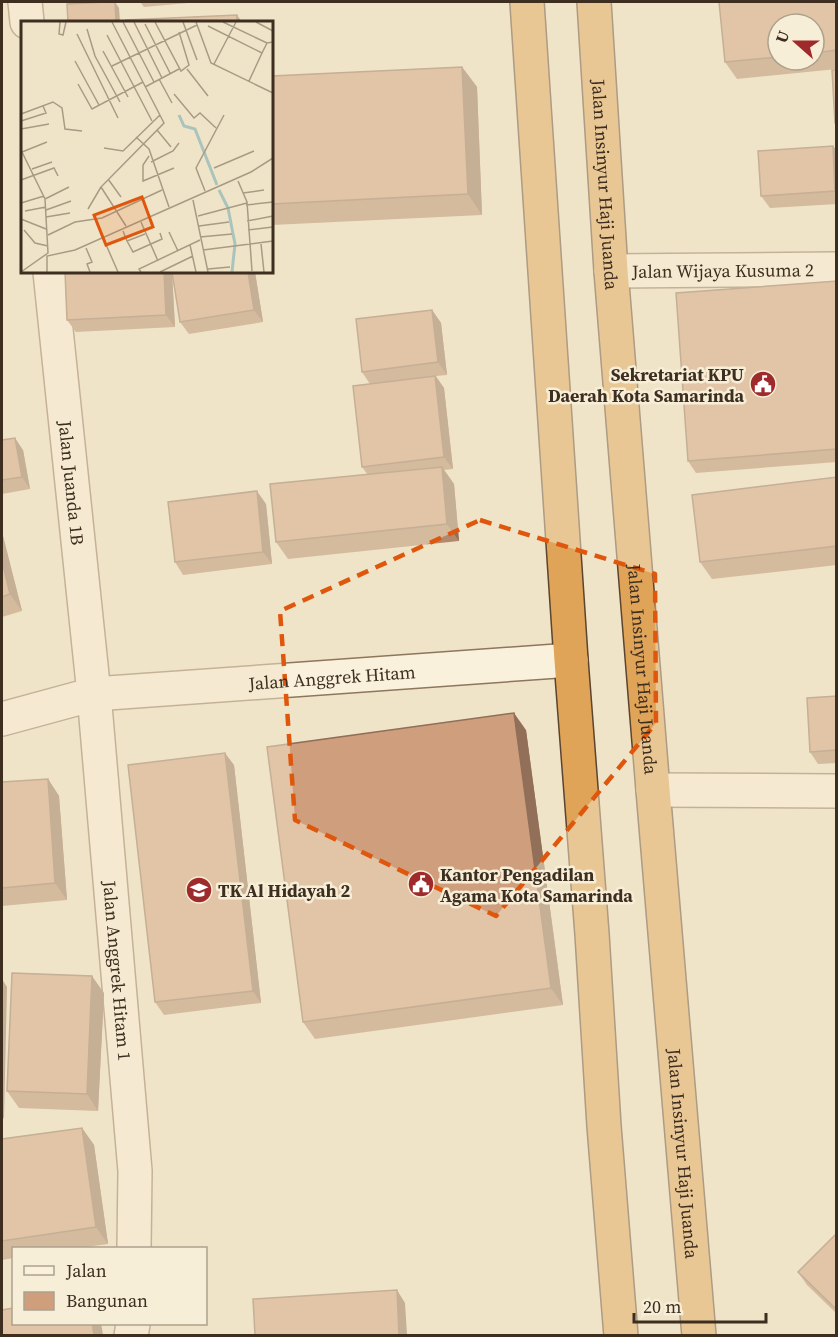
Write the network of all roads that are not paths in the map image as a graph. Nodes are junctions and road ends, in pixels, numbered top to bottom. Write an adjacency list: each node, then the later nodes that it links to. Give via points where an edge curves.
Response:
1 (25, 2): 4 (street)
2 (527, 2): 8 (highway)
3 (594, 2): 6 (highway, Jalan Insinyur Haji Juanda)
4 (27, 21)
5 (837, 269): 6 (street, Jalan Wijaya Kusuma 2)
6 (611, 271): 11 (highway, Jalan Insinyur Haji Juanda)
7 (50, 273): 9 (street, Jalan Juanda 1B)
8 (571, 660): 9 (street, Jalan Anggrek Hitam); 14 (highway)
9 (94, 694): 10 (street, Jalan Anggrek Hitam); 13 (street, Jalan Anggrek Hitam 1, via 135,1171)
10 (2, 719)
11 (653, 790): 12 (street); 15 (highway, Jalan Insinyur Haji Juanda)
12 (837, 791)
13 (134, 1247)
14 (621, 1335)
15 (699, 1335)

